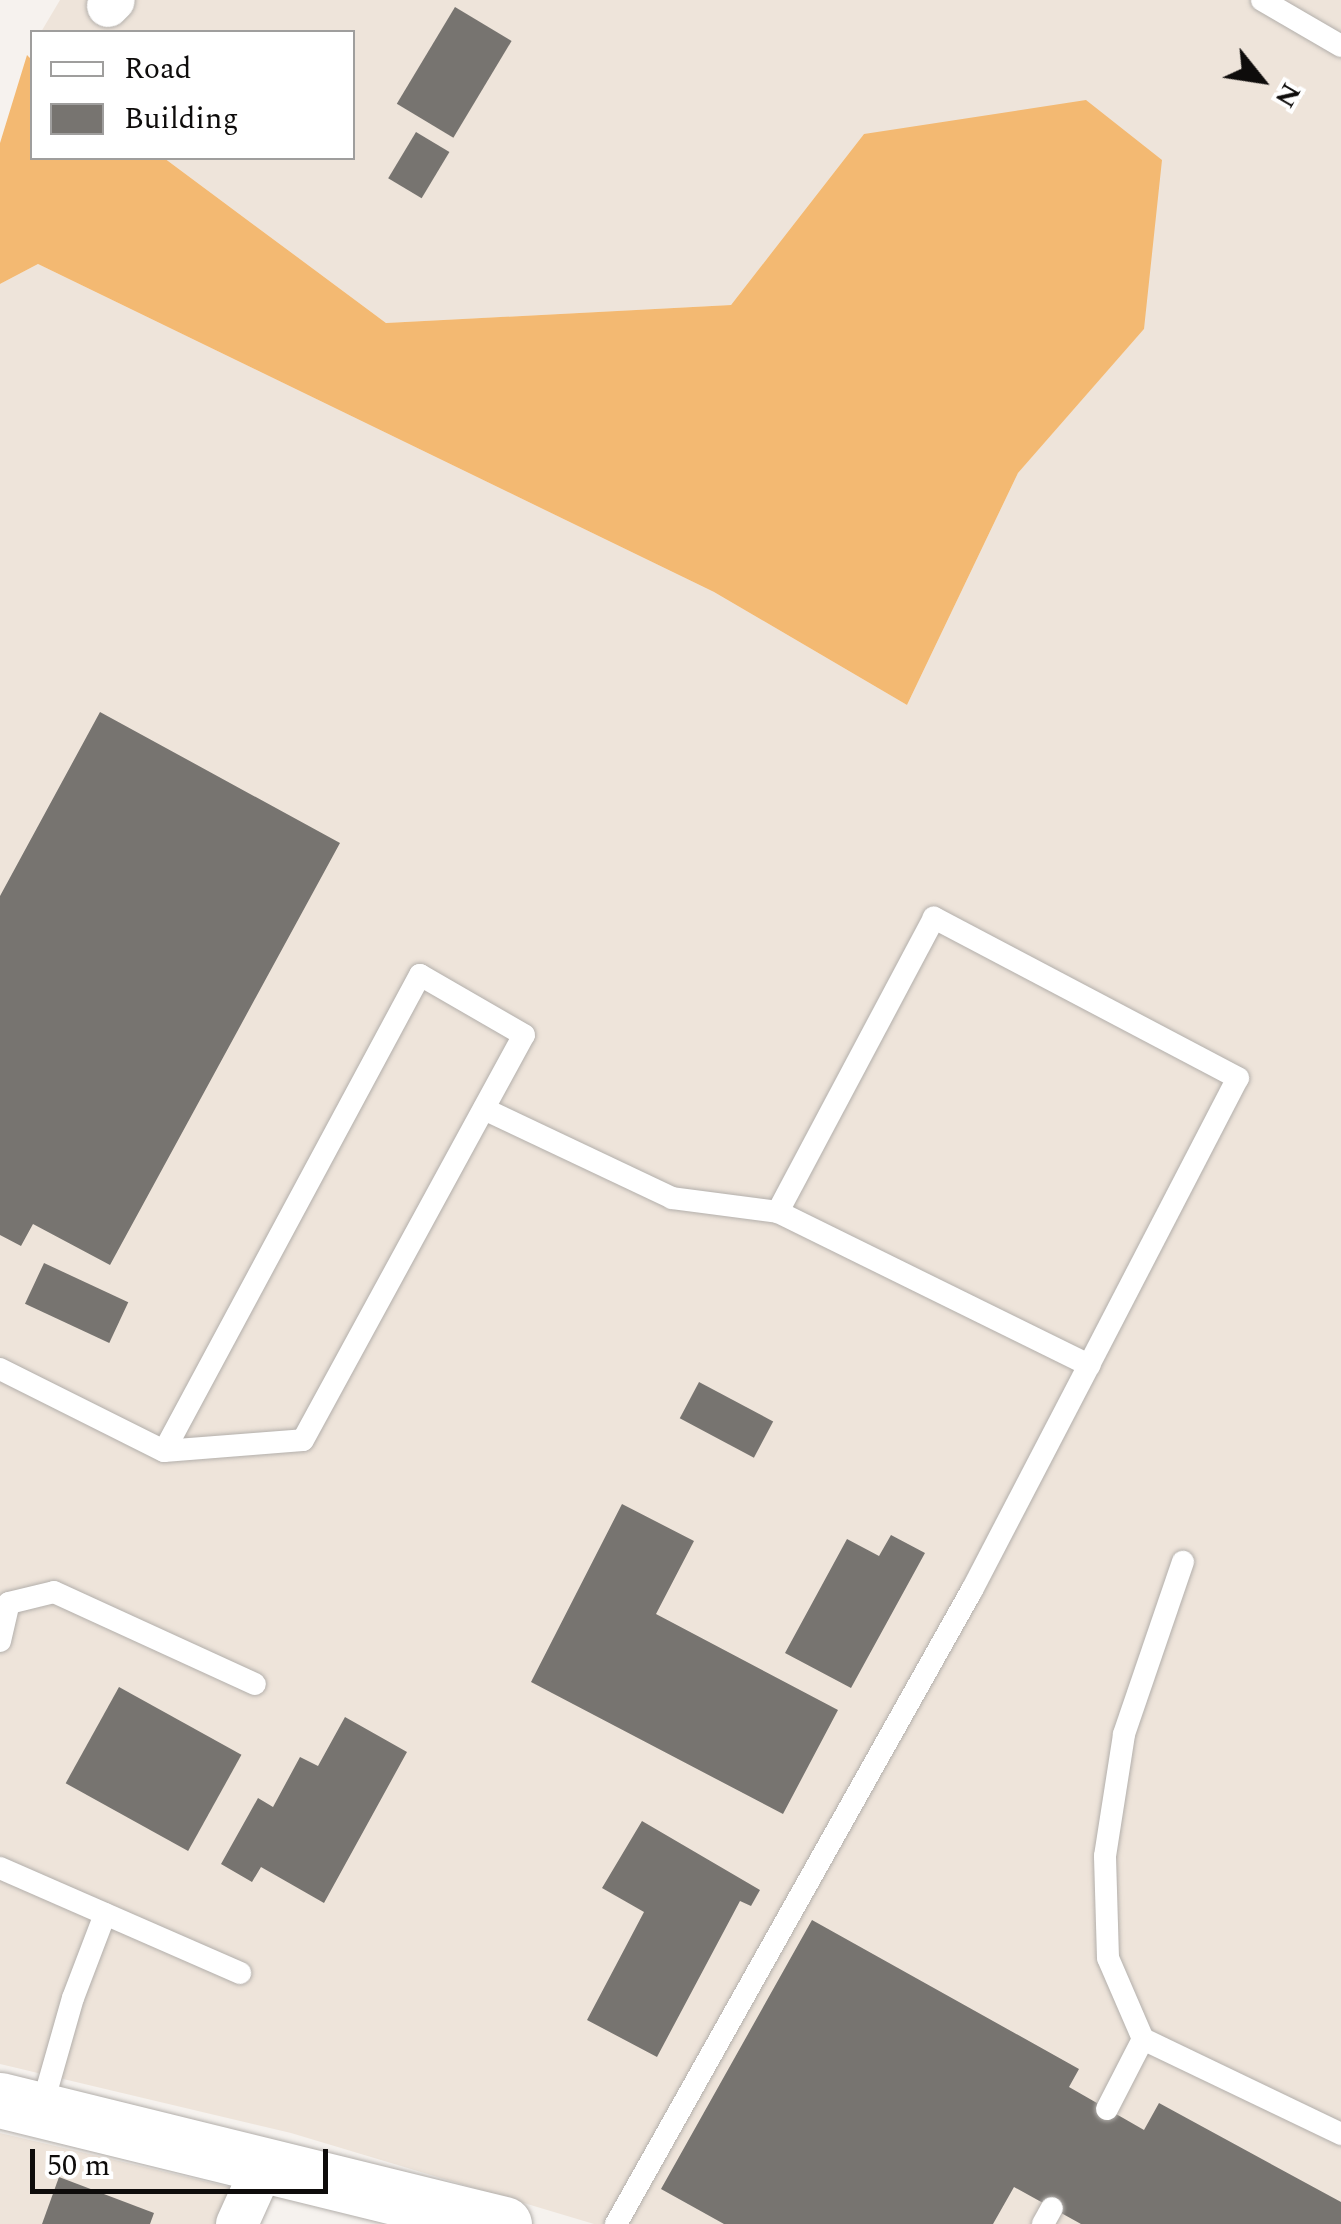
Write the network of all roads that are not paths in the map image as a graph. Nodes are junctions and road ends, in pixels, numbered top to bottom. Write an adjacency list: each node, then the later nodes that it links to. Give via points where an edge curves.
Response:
1 (1262, 0): 2 (lane)
2 (1341, 46)
3 (484, 1109): 4 (lane, via 672,1198); 7 (lane, via 303,1440); 7 (lane, via 524,1035 420,975)
4 (778, 1212): 5 (lane); 5 (lane, via 934,918 1238,1078)
5 (1089, 1365): 21 (lane, via 963,1607)
6 (0, 1369): 7 (lane)
7 (164, 1451)
8 (1183, 1562): 14 (lane, via 1124,1734 1105,1856 1108,1958)
9 (0, 1642): 10 (lane, via 9,1602 54,1592)
10 (255, 1684)
11 (0, 1868): 12 (lane)
12 (105, 1914): 13 (lane); 15 (lane)
13 (240, 1973)
14 (1142, 2039): 16 (lane); 17 (lane)
15 (21, 2105): 18 (main road)
16 (1108, 2109)
17 (1341, 2134)
18 (265, 2162): 19 (street); 20 (main road)
19 (236, 2224)
20 (504, 2224)
21 (616, 2224)

